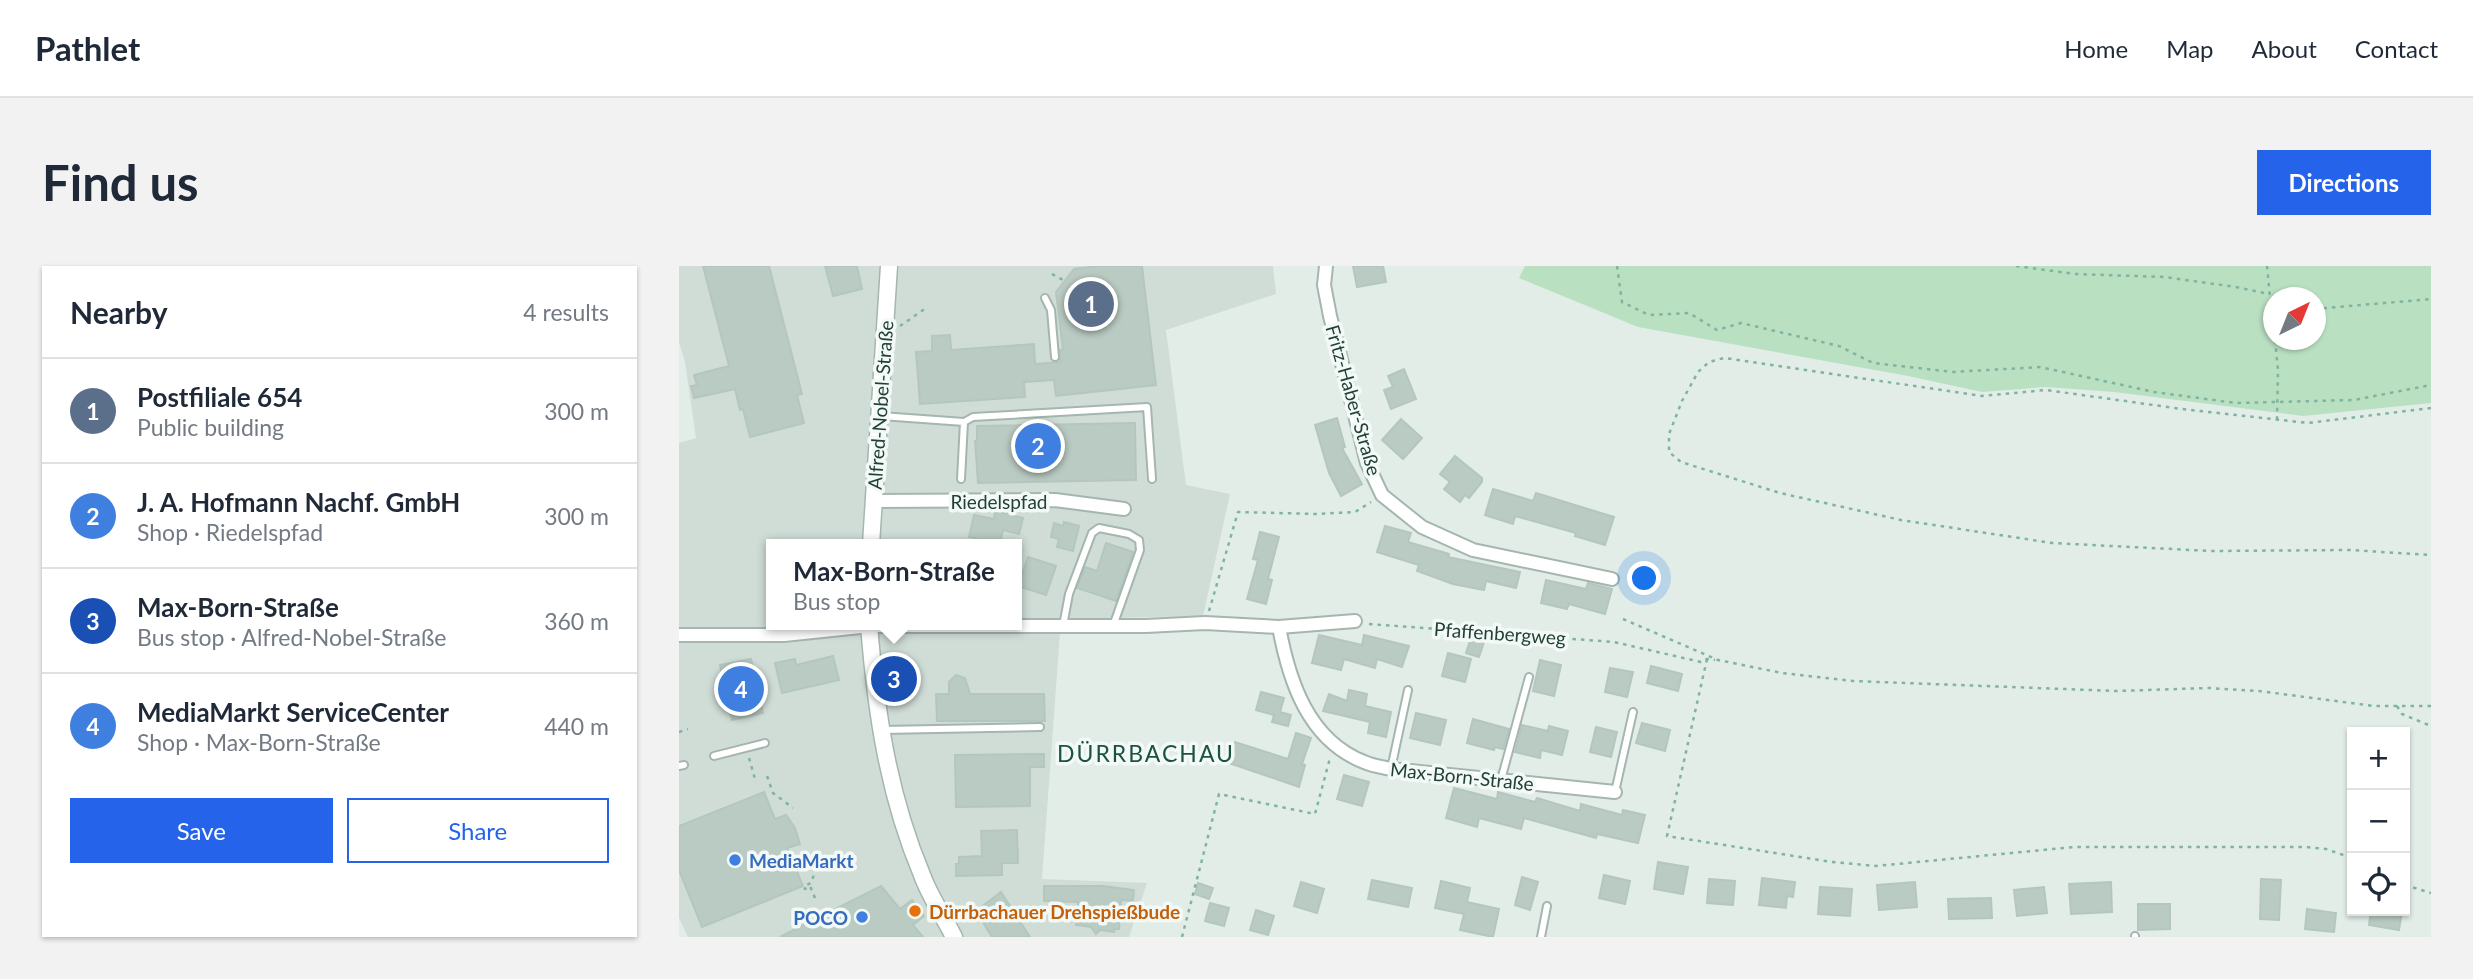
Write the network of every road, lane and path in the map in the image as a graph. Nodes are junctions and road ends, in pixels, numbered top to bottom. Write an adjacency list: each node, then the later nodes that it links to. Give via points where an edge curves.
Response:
1 (889, 266): 14 (street, Alfred-Nobel-Straße)
2 (1326, 266): 25 (street, Fritz-Haber-Straße, via 1324,285 1330,316 1367,463)
3 (1617, 266): 18 (path, via 1622,302 1649,315 1689,313 1717,330 1741,323 1839,346 1873,363 1953,372 2040,367 2154,392)
4 (2016, 266): 9 (path, via 2075,275 2164,277)
5 (2267, 266): 8 (path)
6 (1052, 274): 7 (path)
7 (1065, 281)
8 (2268, 287)
9 (2263, 294)
10 (1045, 298): 16 (lane, via 1051,310)
11 (2431, 299): 13 (path)
12 (926, 308): 14 (path)
13 (2326, 308)
14 (884, 337): 20 (street, Alfred-Nobel-Straße)
15 (2276, 350): 18 (path)
16 (1055, 357)
17 (2431, 384): 18 (path, via 2354,400)
18 (2277, 402): 21 (path)
19 (2431, 408): 21 (path, via 2308,423)
20 (879, 416): 22 (lane); 26 (street, Alfred-Nobel-Straße)
21 (2277, 419): 29 (path, via 2046,390 1982,396 1724,358 1709,362 1698,372 1669,434 1669,452 1681,463 1780,493 1902,520 2052,543)
22 (964, 422): 23 (lane); 24 (lane, via 973,417 1147,407)
23 (961, 479)
24 (1152, 479)
25 (1382, 495): 30 (street, Fritz-Haber-Straße, via 1422,527 1473,550); 33 (path, via 1355,512 1238,512)
26 (874, 501): 27 (street, Riedelspfad, via 1055,500); 28 (street, Alfred-Nobel-Straße)
27 (1124, 509)
28 (871, 539)
29 (2431, 555)
30 (1612, 579)
31 (1623, 620): 42 (path)
32 (1355, 621): 37 (street); 41 (path, Pfaffenbergweg, via 1614,642 1700,663)
33 (1205, 623): 36 (street); 37 (street)
34 (1022, 626): 35 (street)
35 (1063, 626): 36 (street); 36 (lane, via 1069,594 1092,533 1099,528 1139,540 1140,551)
36 (1113, 626)
37 (1279, 627): 54 (street, Max-Born-Straße, via 1287,667 1305,709)
38 (784, 630): 40 (street)
39 (869, 630): 51 (street)
40 (679, 635)
41 (1707, 659): 42 (path, Pfaffenbergweg); 63 (path, via 1667,836 1876,866 2074,847 2307,847)
42 (1718, 660): 45 (path, via 1853,681 2116,691 2209,688)
43 (1529, 677): 60 (lane)
44 (1408, 690): 57 (lane)
45 (2397, 706): 46 (path); 48 (path)
46 (2431, 706)
47 (1633, 712): 61 (lane)
48 (2431, 726)
49 (1040, 727): 51 (lane)
50 (688, 729): 52 (path)
51 (880, 730): 69 (street, via 895,801 922,876)
52 (679, 732)
53 (765, 743): 55 (lane)
54 (1334, 745): 57 (street, Max-Born-Straße, via 1364,762); 70 (path, via 1315,814 1219,794)
55 (715, 756)
56 (749, 759): 59 (path)
57 (1391, 769): 60 (street, Max-Born-Straße)
58 (767, 776): 62 (path, via 773,793)
59 (755, 779)
60 (1501, 780): 61 (street, Max-Born-Straße)
61 (1615, 792)
62 (793, 808)
63 (2347, 856)
64 (817, 866): 67 (path, via 811,883 804,886 810,886)
65 (2410, 887): 66 (path)
66 (2431, 893)
67 (815, 898)
68 (1547, 906): 71 (lane)
69 (954, 937)
70 (1182, 937)
71 (1541, 937)

